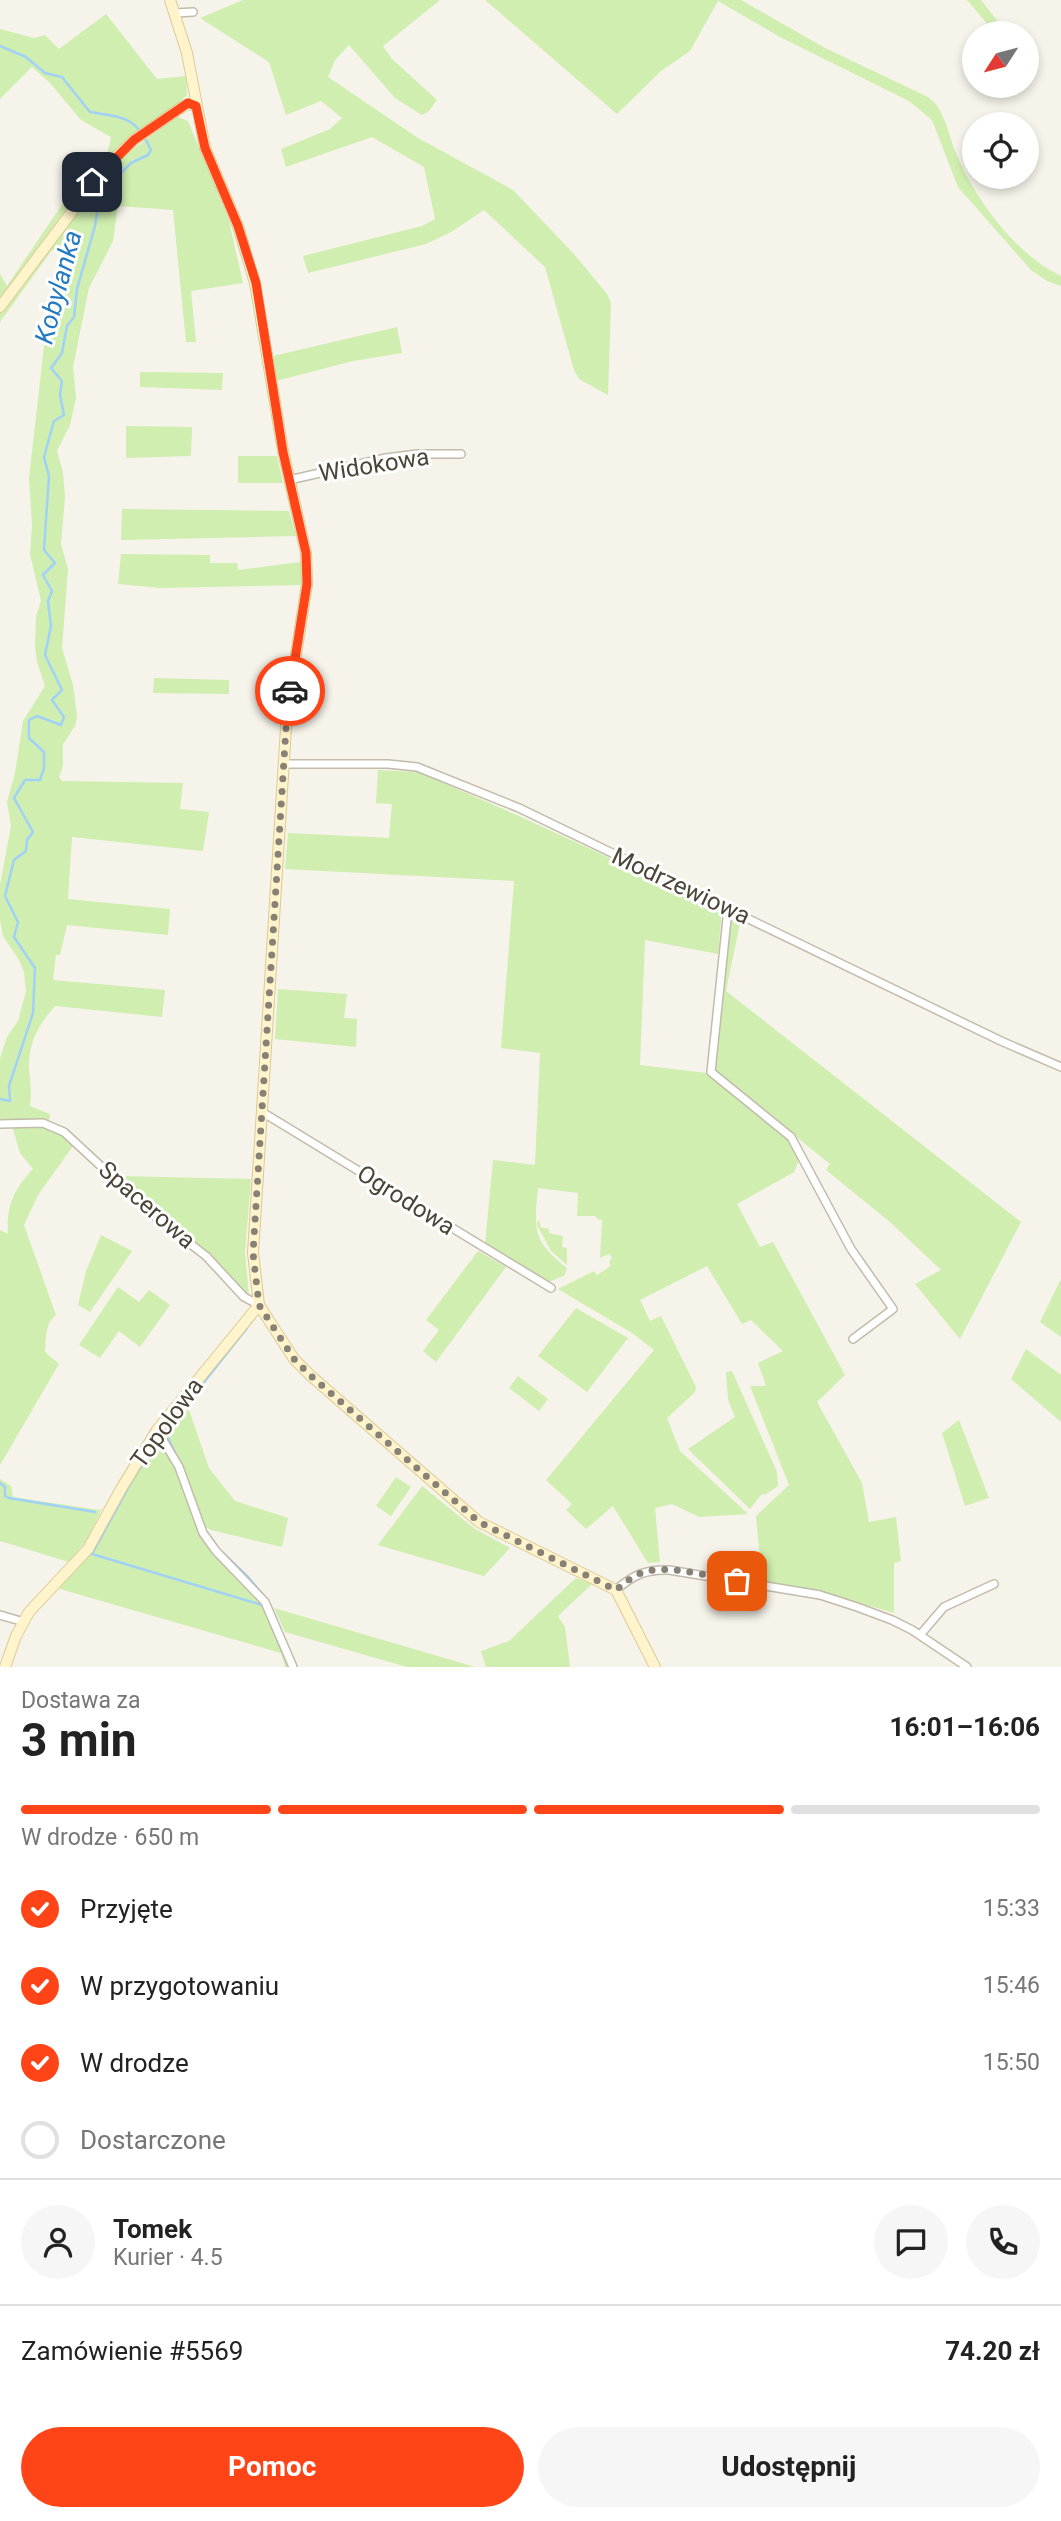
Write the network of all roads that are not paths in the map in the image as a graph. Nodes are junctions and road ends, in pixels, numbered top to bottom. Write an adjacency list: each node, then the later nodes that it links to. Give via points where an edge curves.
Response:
1 (170, 0): 3 (street)
2 (193, 12): 3 (street)
3 (175, 13): 4 (street)
4 (196, 106): 5 (street, via 188,103 134,140 92,182); 7 (street, via 205,148 256,283)
5 (0, 307)
6 (461, 454): 7 (street, Widokowa, via 386,458)
7 (289, 480): 8 (street, via 308,564 287,712)
8 (285, 764): 9 (street, Modrzewiowa, via 417,767 508,803); 11 (street)
9 (728, 909): 10 (street, Modrzewiowa); 15 (street, via 711,1072 792,1137 851,1249 893,1309)
10 (1061, 1067)
11 (262, 1112): 13 (street, Ogrodowa); 14 (street, via 253,1253)
12 (0, 1124): 14 (street, Spacerowa, via 43,1123 64,1132 158,1219 206,1256 244,1297)
13 (551, 1288)
14 (259, 1305): 16 (street, Topolowa); 18 (street, via 294,1359 311,1376 479,1522)
15 (853, 1339)
16 (157, 1430): 20 (street, Topolowa, via 88,1549); 23 (street, via 179,1467 208,1541 265,1602)
17 (994, 1584): 21 (street, via 944,1607)
18 (616, 1590): 21 (street, via 640,1572 669,1570 820,1595 892,1620); 24 (street)
19 (0, 1615): 20 (street)
20 (23, 1622): 22 (street, Topolowa)
21 (920, 1635): 25 (street)
22 (5, 1667)
23 (293, 1667)
24 (655, 1667)
25 (967, 1667)

